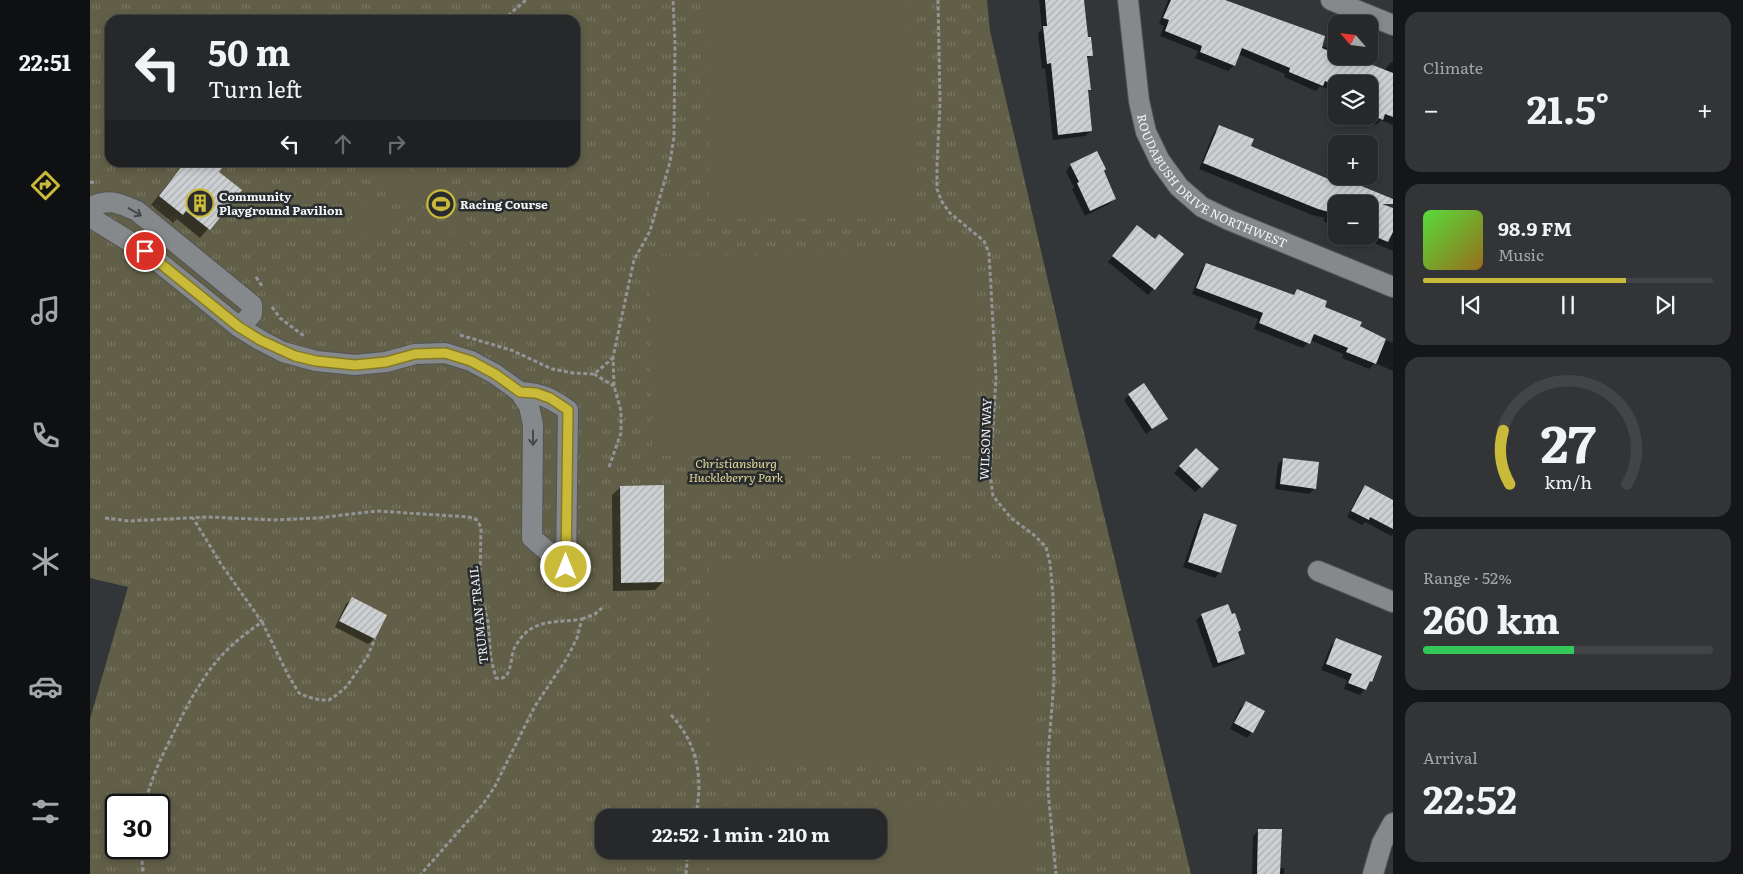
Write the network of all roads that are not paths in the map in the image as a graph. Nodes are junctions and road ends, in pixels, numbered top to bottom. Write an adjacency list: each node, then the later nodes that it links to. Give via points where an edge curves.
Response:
1 (1128, 0): 6 (street, ROUDABUSH DRIVE NORTHWEST, via 1139,101 1146,132 1160,162 1179,187 1202,207)
2 (1331, 0): 3 (street)
3 (1393, 25)
4 (90, 207): 7 (street, one-way to 7, via 101,202 115,202 137,212 233,288 252,305 252,314)
5 (90, 217): 7 (street, via 145,251)
6 (1393, 286)
7 (239, 327): 8 (street, via 283,352 316,361 355,365 386,362 415,354 445,353 471,361)
8 (520, 392): 8 (street, one-way to 8, via 529,406 533,425 532,538 566,567 568,410 550,398)
9 (1318, 571): 10 (street)
10 (1393, 602)
11 (1393, 823): 12 (street, via 1382,843)
12 (1373, 874)

